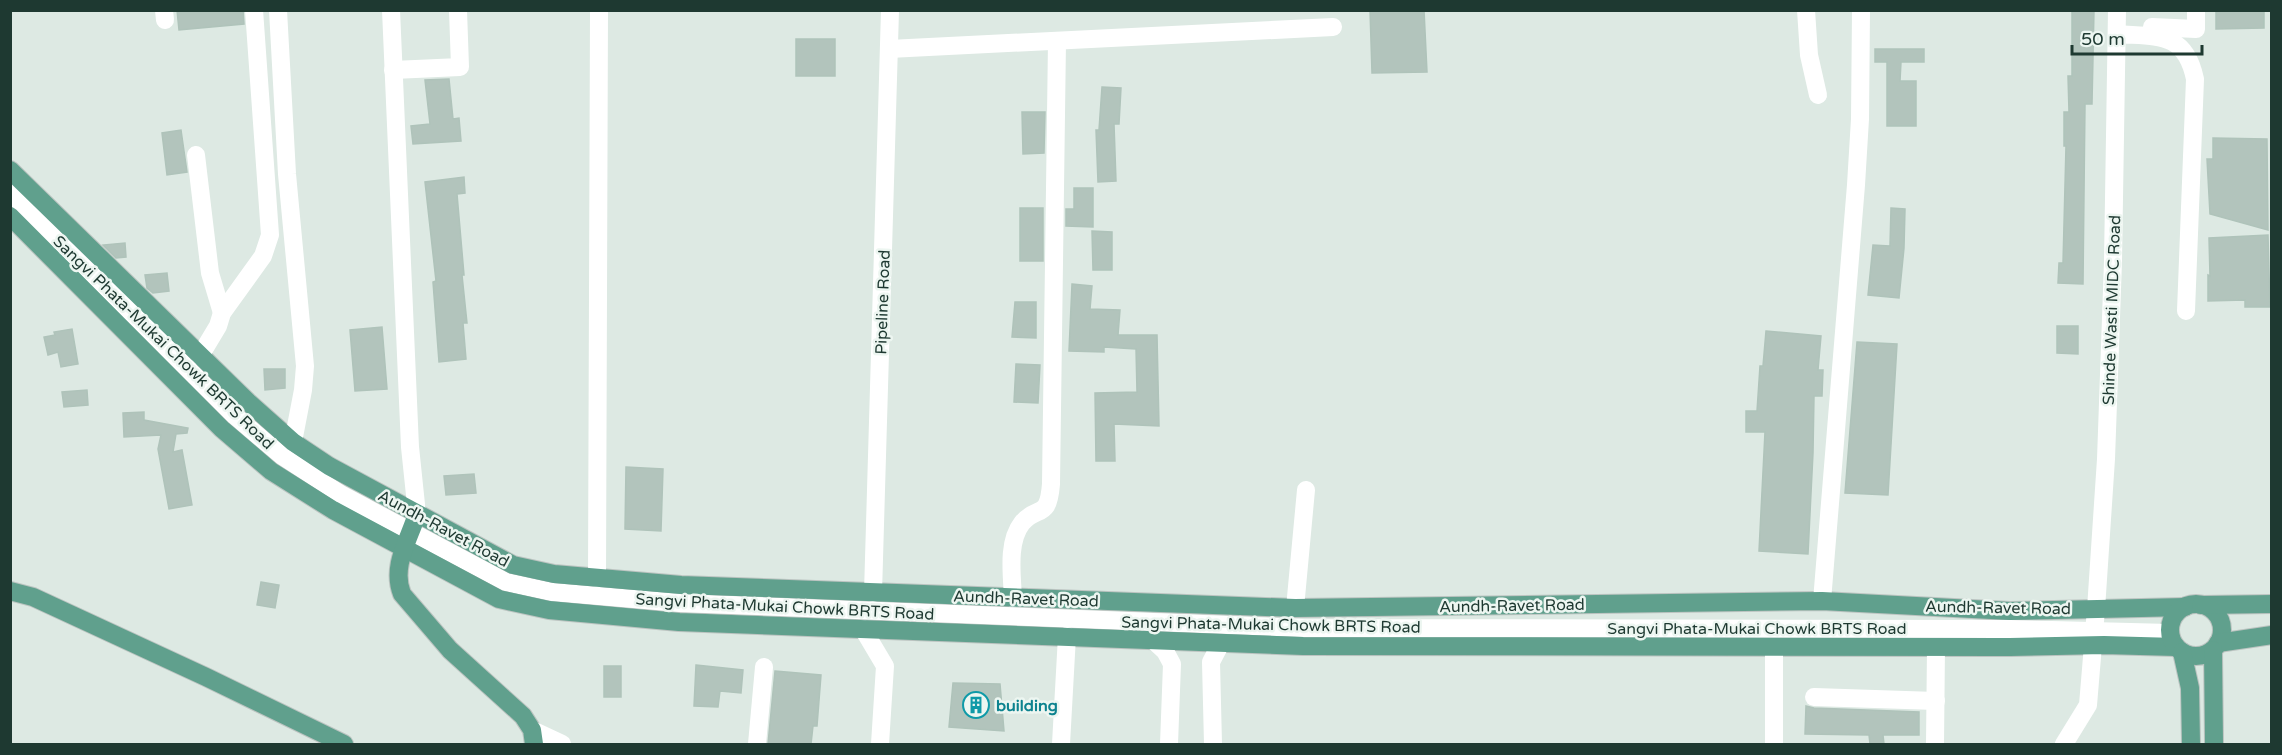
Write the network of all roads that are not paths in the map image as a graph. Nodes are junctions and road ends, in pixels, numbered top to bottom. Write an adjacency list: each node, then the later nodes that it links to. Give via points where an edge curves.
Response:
1 (254, 10): 21 (street, via 270,235 263,256)
2 (278, 10): 23 (street, via 287,174 305,366)
3 (391, 10): 14 (street)
4 (458, 10): 14 (street, via 460,67)
5 (599, 10): 27 (street)
6 (890, 10): 13 (street, Pipeline Road)
7 (1806, 10): 15 (street, via 1809,55)
8 (1861, 10): 31 (street, via 1856,185)
9 (2196, 10): 10 (street, via 2196,29)
10 (2117, 24): 20 (street, via 2165,37 2186,53 2192,63 2195,79); 35 (street, Shinde Wasti MIDC Road, via 2106,459)
11 (1333, 27): 12 (street)
12 (1057, 41): 13 (street); 30 (street, via 1052,484 1050,500 1042,511 1029,516 1021,525 1014,541)
13 (889, 49): 29 (street, Pipeline Road)
14 (393, 70): 25 (street, via 410,447)
15 (1818, 95)
16 (196, 155): 21 (street, via 210,273)
17 (10, 170): 22 (main road, Aundh-Ravet Road)
18 (10, 192): 26 (street, Sangvi Phata-Mukai Chowk BRTS Road, via 256,435 319,482)
19 (10, 216): 26 (main road, via 253,456 309,497)
20 (2186, 310)
21 (222, 313): 22 (street)
22 (200, 356): 23 (main road, Aundh-Ravet Road)
23 (293, 442): 25 (main road, Aundh-Ravet Road, via 328,466)
24 (1306, 490): 34 (street)
25 (417, 514): 26 (main road); 27 (main road, Aundh-Ravet Road, via 513,565)
26 (408, 539): 36 (main road, via 499,599 549,610 679,621); 39 (street, Sangvi Phata-Mukai Chowk BRTS Road, via 522,586 680,603 1304,628 2010,629); 49 (main road, via 398,575 402,594 450,650 523,716)
27 (597, 578): 29 (main road, Aundh-Ravet Road)
28 (10, 591): 50 (main road, via 33,597)
29 (873, 593): 30 (main road, Aundh-Ravet Road)
30 (1013, 598): 34 (main road, Aundh-Ravet Road)
31 (1822, 601): 34 (main road, Aundh-Ravet Road); 35 (main road, Aundh-Ravet Road, via 2010,611)
32 (2271, 604): 33 (main road, Aundh-Ravet Road)
33 (2193, 606): 35 (main road, Aundh-Ravet Road); 42 (main road, via 2174,617); 45 (main road, via 2209,608 2220,620 2222,628)
34 (1295, 608)
35 (2096, 609): 39 (street, Shinde Wasti MIDC Road)
36 (863, 629): 38 (main road); 53 (street, via 885,666)
37 (2271, 635): 45 (main road)
38 (1067, 636): 40 (main road); 54 (street)
39 (2093, 638): 42 (main road); 44 (main road); 59 (street, Shinde Wasti MIDC Road, via 2088,705)
40 (1153, 640): 41 (main road); 55 (street, via 1172,664)
41 (1221, 642): 43 (main road, via 1303,646); 56 (street, via 1211,662)
42 (2176, 644): 45 (main road, via 2198,656); 60 (main road, via 2190,688)
43 (1774, 647): 44 (main road); 57 (street)
44 (1936, 647): 48 (street)
45 (2215, 647): 61 (main road)
46 (764, 667): 52 (street)
47 (1814, 697): 48 (street)
48 (1936, 701): 58 (street)
49 (533, 737): 51 (street)
50 (344, 744)
51 (562, 744)
52 (757, 744)
53 (880, 744)
54 (1061, 744)
55 (1169, 744)
56 (1213, 744)
57 (1774, 744)
58 (1935, 744)
59 (2064, 744)
60 (2191, 744)
61 (2214, 744)

